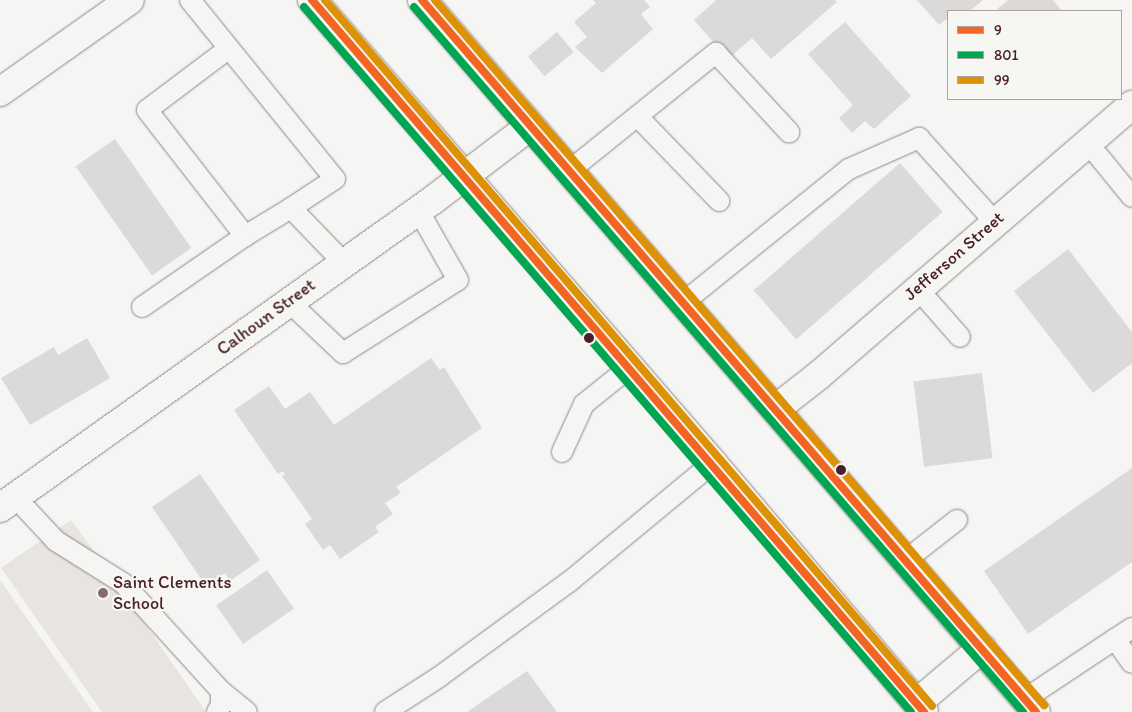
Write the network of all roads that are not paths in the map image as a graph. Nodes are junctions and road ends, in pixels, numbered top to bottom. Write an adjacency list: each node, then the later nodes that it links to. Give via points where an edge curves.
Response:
1 (130, 0): 6 (main road)
2 (190, 0): 5 (lane)
3 (312, 0): 13 (main road)
4 (422, 0): 9 (main road)
5 (228, 49): 16 (lane, via 335,179); 19 (lane, via 147,110)
6 (0, 92)
7 (1132, 105): 11 (main road, Jefferson Street)
8 (638, 117): 10 (lane, via 716,53); 12 (lane); 15 (lane)
9 (530, 126): 12 (main road); 13 (main road, Calhoun Street)
10 (789, 132)
11 (1087, 142): 14 (lane); 18 (main road, Jefferson Street)
12 (569, 171): 23 (main road)
13 (463, 175): 17 (main road, Calhoun Street); 26 (main road)
14 (1132, 197)
15 (719, 200)
16 (291, 208): 19 (lane); 20 (lane)
17 (418, 208): 20 (main road, Calhoun Street); 22 (lane, via 458,280 343,352)
18 (994, 221): 21 (main road, Jefferson Street); 23 (lane, via 919,138 849,169)
19 (245, 236): 24 (lane)
20 (343, 262): 22 (main road, Calhoun Street)
21 (917, 288): 25 (lane); 27 (main road, Jefferson Street)
22 (288, 301): 30 (main road, Calhoun Street)
23 (684, 302): 27 (main road)
24 (142, 307)
25 (960, 337)
26 (630, 367): 28 (lane, via 584,404); 29 (main road)
27 (777, 408): 32 (main road)
28 (562, 452)
29 (713, 462): 39 (main road); 42 (lane, via 569,582 440,677)
30 (7, 502): 37 (lane, via 56,541 123,583)
31 (957, 520): 32 (lane)
32 (906, 560): 35 (main road)
33 (1132, 628): 34 (lane)
34 (1115, 639): 36 (lane); 38 (lane)
35 (982, 648): 38 (main road); 39 (main road)
36 (1132, 663)
37 (221, 691): 40 (lane, via 221,705); 41 (lane)
38 (1030, 706)
39 (914, 709)
40 (217, 712)
41 (247, 712)
42 (385, 712)

